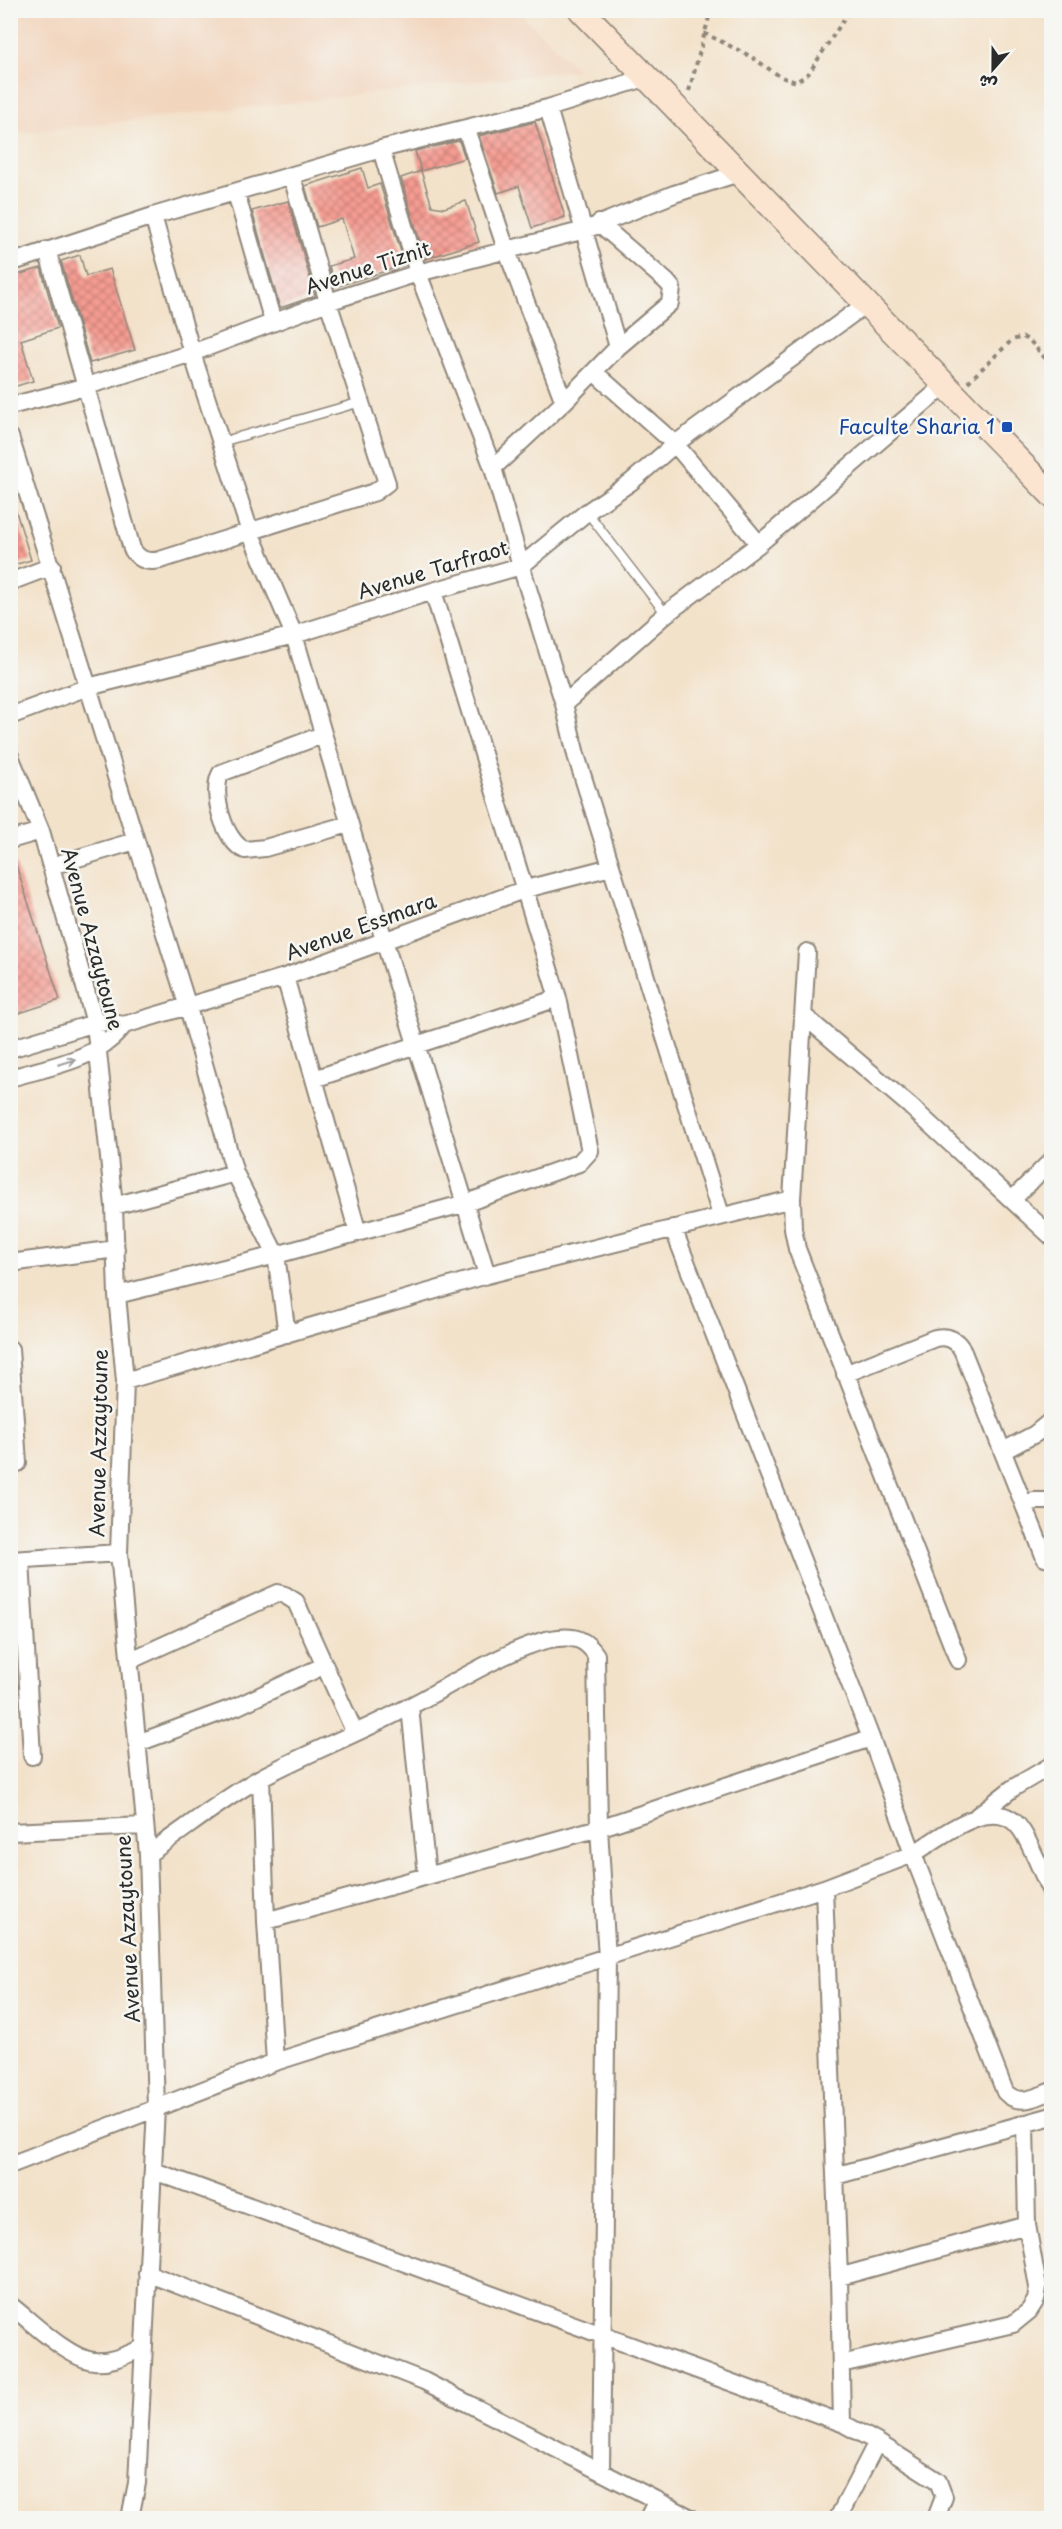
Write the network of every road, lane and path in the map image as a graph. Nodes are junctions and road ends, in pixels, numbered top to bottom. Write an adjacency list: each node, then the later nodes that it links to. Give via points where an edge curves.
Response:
1 (580, 10): 5 (street)
2 (711, 10): 4 (path)
3 (850, 10): 4 (path, via 809,74 796,82)
4 (704, 33): 7 (path)
5 (645, 78): 6 (street); 7 (street)
6 (548, 108): 8 (street); 14 (street)
7 (682, 115): 10 (street)
8 (466, 129): 9 (street); 15 (street)
9 (381, 149): 11 (street); 18 (street)
10 (739, 173): 14 (street, Avenue Tiznit); 20 (street)
11 (292, 177): 12 (street); 19 (street)
12 (236, 193): 13 (street); 21 (street)
13 (153, 216): 16 (street); 23 (street)
14 (592, 227): 15 (street, Avenue Tiznit); 22 (street); 22 (street, via 658,273 672,288 670,303)
15 (506, 249): 18 (street, Avenue Tiznit); 29 (street)
16 (47, 250): 17 (street); 26 (street)
17 (10, 263)
18 (418, 273): 19 (street, Avenue Tiznit); 34 (street)
19 (328, 302): 21 (street, Avenue Tiznit); 28 (street)
20 (866, 304): 27 (street); 33 (street, Avenue Tarfraot)
21 (273, 322): 23 (street, Avenue Tiznit)
22 (618, 347): 25 (street)
23 (192, 353): 26 (street, Avenue Tiznit); 32 (street)
24 (1052, 366): 27 (path, via 1023,337 1012,340)
25 (594, 372): 29 (street); 33 (street)
26 (87, 386): 30 (street, Avenue Tiznit); 37 (street, via 136,556 152,562)
27 (950, 390): 35 (street); 38 (street)
28 (362, 402): 32 (lane); 37 (street, via 386,486)
29 (564, 402): 34 (street)
30 (10, 406)
31 (10, 437): 39 (street)
32 (221, 442): 37 (street)
33 (675, 444): 36 (street, Avenue Tarfraot, via 631,482); 38 (street)
34 (494, 468): 40 (street)
35 (1052, 495)
36 (587, 512): 40 (street, Avenue Tarfraot); 43 (lane)
37 (250, 532): 44 (street)
38 (759, 544): 43 (street)
39 (52, 566): 41 (street); 45 (street)
40 (521, 566): 42 (street, Avenue Tarfraot); 46 (street)
41 (10, 582)
42 (434, 591): 44 (street, Avenue Tarfraot); 56 (street)
43 (666, 614): 46 (street)
44 (294, 636): 45 (street, Avenue Tarfraot); 48 (street)
45 (88, 687): 47 (street, Avenue Tarfraot); 53 (street)
46 (564, 704): 55 (street)
47 (10, 716)
48 (322, 735): 50 (street); 50 (street, via 221,773 215,789 222,817 232,840 245,850)
49 (10, 756): 51 (street, Avenue Azzaytoune)
50 (349, 824): 57 (street)
51 (41, 831): 52 (street); 54 (street, Avenue Azzaytoune)
52 (10, 840)
53 (135, 841): 54 (street); 61 (street)
54 (51, 866): 63 (street, Avenue Azzaytoune)
55 (611, 867): 56 (street, Avenue Essmara); 76 (street)
56 (526, 889): 57 (street, Avenue Essmara); 60 (street)
57 (384, 940): 59 (street, Avenue Essmara); 65 (street)
58 (807, 952): 62 (street)
59 (285, 976): 61 (street, Avenue Essmara); 69 (street)
60 (558, 998): 65 (street); 74 (street, via 590,1150 579,1162)
61 (187, 1004): 64 (street, Avenue Essmara); 71 (street)
62 (803, 1015): 72 (street); 73 (street)
63 (95, 1023): 64 (street, Avenue Essmara); 66 (street, Avenue Essmara); 67 (street, Avenue Azzaytoune)
64 (124, 1025): 67 (street, Avenue Essmara)
65 (418, 1045): 69 (street); 74 (street)
66 (10, 1049)
67 (99, 1049): 68 (street, Avenue Essmara, one-way to 67); 75 (street, Avenue Azzaytoune)
68 (10, 1078)
69 (314, 1079): 78 (street)
70 (1052, 1160): 73 (street)
71 (235, 1173): 75 (street); 81 (street)
72 (792, 1199): 76 (street); 87 (street, via 800,1257)
73 (1012, 1200): 79 (street)
74 (466, 1203): 78 (street); 83 (street)
75 (114, 1206): 80 (street, Avenue Azzaytoune)
76 (721, 1215): 77 (street)
77 (673, 1228): 83 (street); 102 (street)
78 (358, 1233): 81 (street)
79 (1052, 1237)
80 (116, 1249): 82 (street); 84 (street, Avenue Azzaytoune)
81 (276, 1255): 84 (street); 85 (street)
82 (10, 1263)
83 (487, 1275): 85 (street)
84 (117, 1295): 88 (street, Avenue Azzaytoune)
85 (287, 1334): 88 (street)
86 (10, 1349): 91 (street, via 18,1463)
87 (845, 1374): 90 (street, via 935,1338 954,1340 963,1352); 97 (street)
88 (125, 1381): 94 (street, Avenue Azzaytoune)
89 (1052, 1420): 90 (street)
90 (1003, 1451): 93 (street)
91 (10, 1464)
92 (1052, 1501): 93 (street)
93 (1024, 1504): 95 (street)
94 (119, 1553): 96 (street); 98 (street, Avenue Azzaytoune)
95 (1046, 1558)
96 (16, 1560): 104 (street)
97 (958, 1659)
98 (131, 1660): 99 (street, via 278,1593 296,1602); 103 (street, Avenue Azzaytoune)
99 (324, 1666): 101 (street); 103 (street, via 238,1706)
100 (410, 1707): 101 (street); 109 (street, via 531,1645 556,1638 575,1637 588,1642 596,1655); 113 (street)
101 (355, 1733): 106 (street)
102 (871, 1738): 109 (street); 112 (street)
103 (138, 1743): 108 (street, Avenue Azzaytoune)
104 (33, 1756)
105 (1052, 1765): 107 (street)
106 (261, 1778): 111 (street); 116 (street)
107 (977, 1816): 112 (street); 115 (street, via 997,1814 1021,1829)
108 (144, 1827): 110 (street); 111 (street, Avenue Azzaytoune)
109 (599, 1828): 113 (street); 117 (street)
110 (10, 1832)
111 (148, 1854): 120 (street, Avenue Azzaytoune)
112 (913, 1854): 114 (street); 119 (street, via 1005,2092 1019,2101)
113 (427, 1876): 116 (street)
114 (824, 1888): 117 (street); 125 (street)
115 (1052, 1894)
116 (266, 1921): 118 (street)
117 (607, 1958): 118 (street); 130 (street)
118 (275, 2062): 120 (street)
119 (1052, 2091)
120 (156, 2108): 123 (street); 124 (street, Avenue Azzaytoune)
121 (1052, 2116): 122 (street)
122 (1025, 2124): 125 (street); 126 (street)
123 (10, 2165)
124 (154, 2171): 127 (street, Avenue Azzaytoune); 130 (street)
125 (835, 2176): 128 (street)
126 (1027, 2225): 128 (street); 132 (street, via 1038,2287 1029,2311 1013,2324)
127 (147, 2273): 131 (street, Avenue Azzaytoune); 135 (street, via 424,2381)
128 (839, 2277): 132 (street)
129 (10, 2305): 131 (street, via 78,2357 112,2360)
130 (603, 2334): 133 (street); 135 (street)
131 (143, 2348): 137 (street, Avenue Azzaytoune, via 137,2483)
132 (841, 2364): 133 (street)
133 (842, 2423): 134 (street)
134 (877, 2442): 140 (street); 141 (street, via 938,2481 944,2497)
135 (601, 2470): 136 (street)
136 (657, 2500): 138 (street); 139 (street)
137 (130, 2518)
138 (648, 2518)
139 (691, 2518)
140 (838, 2518)
141 (936, 2518)

